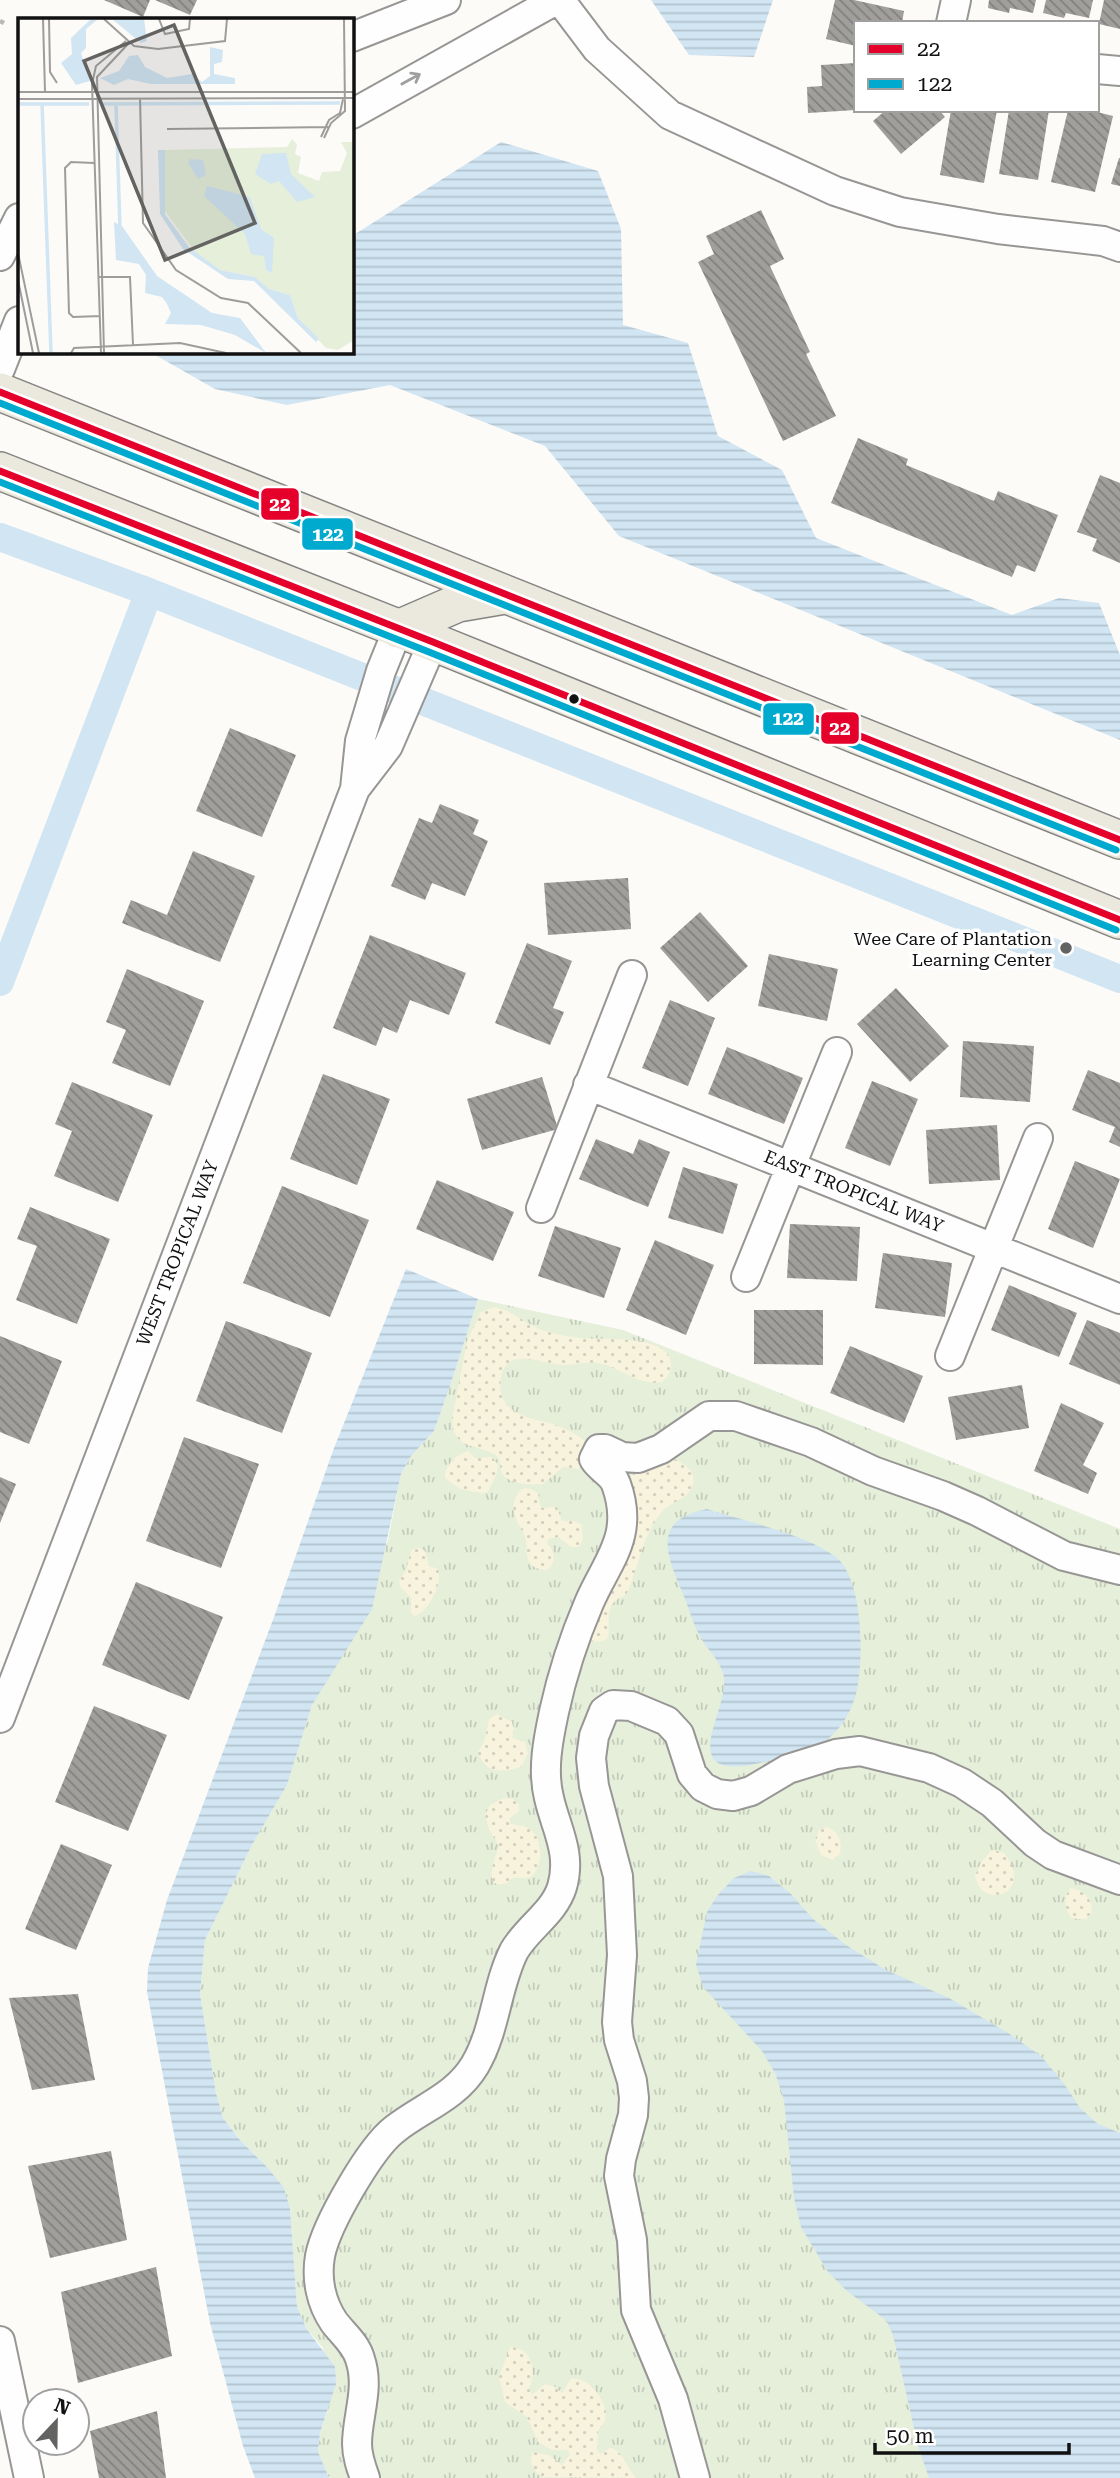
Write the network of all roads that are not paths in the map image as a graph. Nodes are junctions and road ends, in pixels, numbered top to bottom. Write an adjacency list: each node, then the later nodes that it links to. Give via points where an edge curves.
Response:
1 (446, 0): 5 (street)
2 (558, 0): 8 (street, one-way to 2); 9 (street, via 597,49 670,114 835,191 901,212)
3 (956, 0): 4 (street)
4 (951, 21)
5 (354, 36)
6 (1099, 68): 7 (street)
7 (1120, 71)
8 (354, 113)
9 (1120, 247)
10 (18, 324): 11 (street)
11 (0, 369)
12 (0, 392): 14 (main road)
13 (0, 471): 15 (main road)
14 (506, 595): 15 (main road, via 458,603); 18 (main road)
15 (398, 629): 16 (main road); 17 (street, WEST TROPICAL WAY, via 360,741)
16 (433, 642): 17 (street, WEST TROPICAL WAY, via 388,747); 19 (main road)
17 (355, 789): 31 (street, WEST TROPICAL WAY)
18 (1120, 840)
19 (1120, 920)
20 (632, 975): 22 (street)
21 (837, 1052): 24 (street)
22 (589, 1085): 24 (street, EAST TROPICAL WAY); 25 (street)
23 (1038, 1138): 26 (street)
24 (790, 1166): 26 (street, EAST TROPICAL WAY); 27 (street)
25 (541, 1208)
26 (994, 1248): 28 (street, EAST TROPICAL WAY); 29 (street)
27 (746, 1277)
28 (1120, 1298)
29 (950, 1356)
30 (1120, 1570): 35 (street, via 1064,1556 977,1510 736,1416 709,1416 670,1444 638,1458 599,1449 594,1459 617,1486 622,1522 611,1564 590,1600 569,1657 548,1743 549,1798 563,1836 562,1887 514,1952 487,2040 471,2070 455,2090 379,2144 336,2216 320,2256 319,2287 324,2305 357,2349 364,2372 357,2445)
31 (0, 1717)
32 (1120, 1880): 36 (street, via 1053,1855 992,1803 929,1768 860,1751 835,1754 788,1769 751,1791 717,1794 702,1787 692,1774 679,1734 667,1721 631,1706 614,1705 604,1711 594,1736 592,1767 618,1875 622,1955 617,2022 634,2098 619,2176 632,2240 636,2311 673,2399)
33 (0, 2341): 34 (street)
34 (30, 2478)
35 (365, 2478)
36 (695, 2478)

